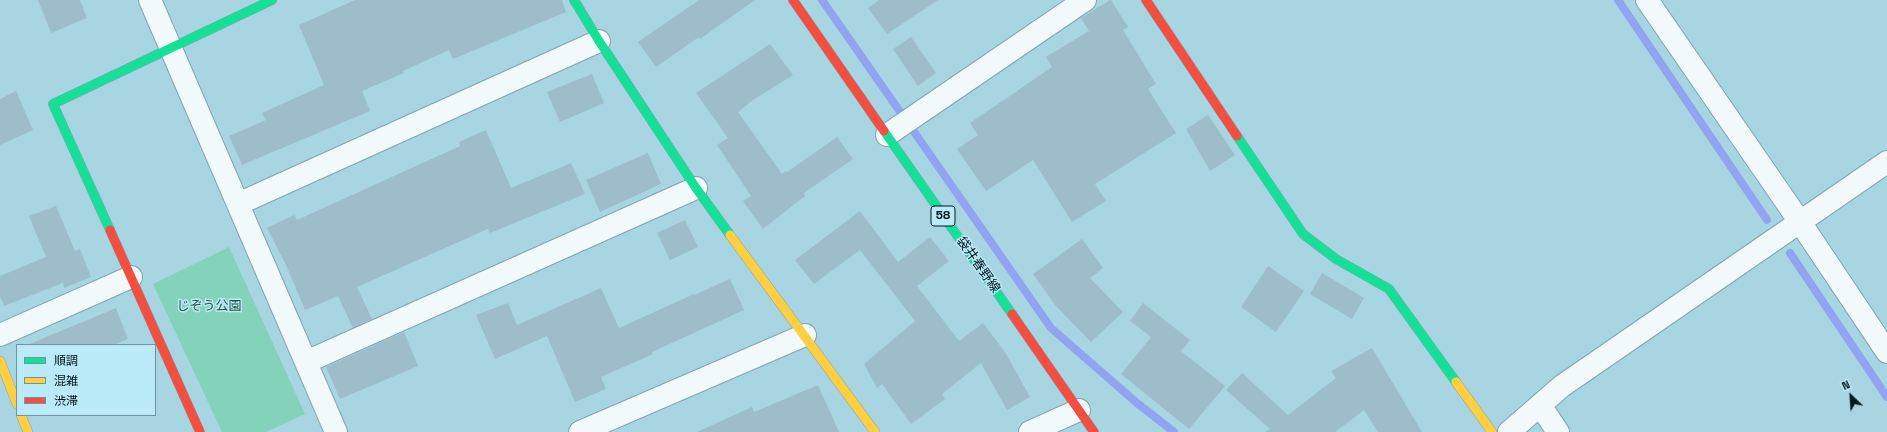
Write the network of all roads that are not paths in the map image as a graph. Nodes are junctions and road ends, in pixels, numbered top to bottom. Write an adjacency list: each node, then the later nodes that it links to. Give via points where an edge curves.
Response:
1 (150, 0): 9 (street)
2 (272, 0): 9 (street)
3 (574, 0): 8 (street)
4 (792, 0): 10 (street, 袋井春野線 / 58)
5 (1085, 0): 10 (street)
6 (1146, 0): 32 (street, via 1303,234 1336,259 1389,289)
7 (1647, 0): 14 (street)
8 (599, 41): 12 (street); 13 (street)
9 (172, 48): 13 (street); 15 (street, via 53,104)
10 (886, 135): 23 (street, 袋井春野線 / 58)
11 (1887, 162): 14 (street)
12 (696, 188): 17 (street); 20 (street)
13 (238, 204): 20 (street)
14 (1800, 222): 18 (street); 22 (street, via 1562,386)
15 (130, 277): 16 (street); 26 (street)
16 (0, 334)
17 (805, 335): 28 (street); 29 (street)
18 (1887, 352)
19 (0, 361): 21 (street)
20 (306, 362): 27 (street)
21 (16, 401)
22 (1540, 405): 33 (street); 34 (street)
23 (1079, 410): 30 (street); 31 (street, 袋井春野線 / 58)
24 (21, 416): 25 (street)
25 (28, 432)
26 (200, 432)
27 (336, 432)
28 (580, 432)
29 (875, 432)
30 (1030, 432)
31 (1094, 432)
32 (1492, 432)
33 (1509, 432)
34 (1558, 432)

